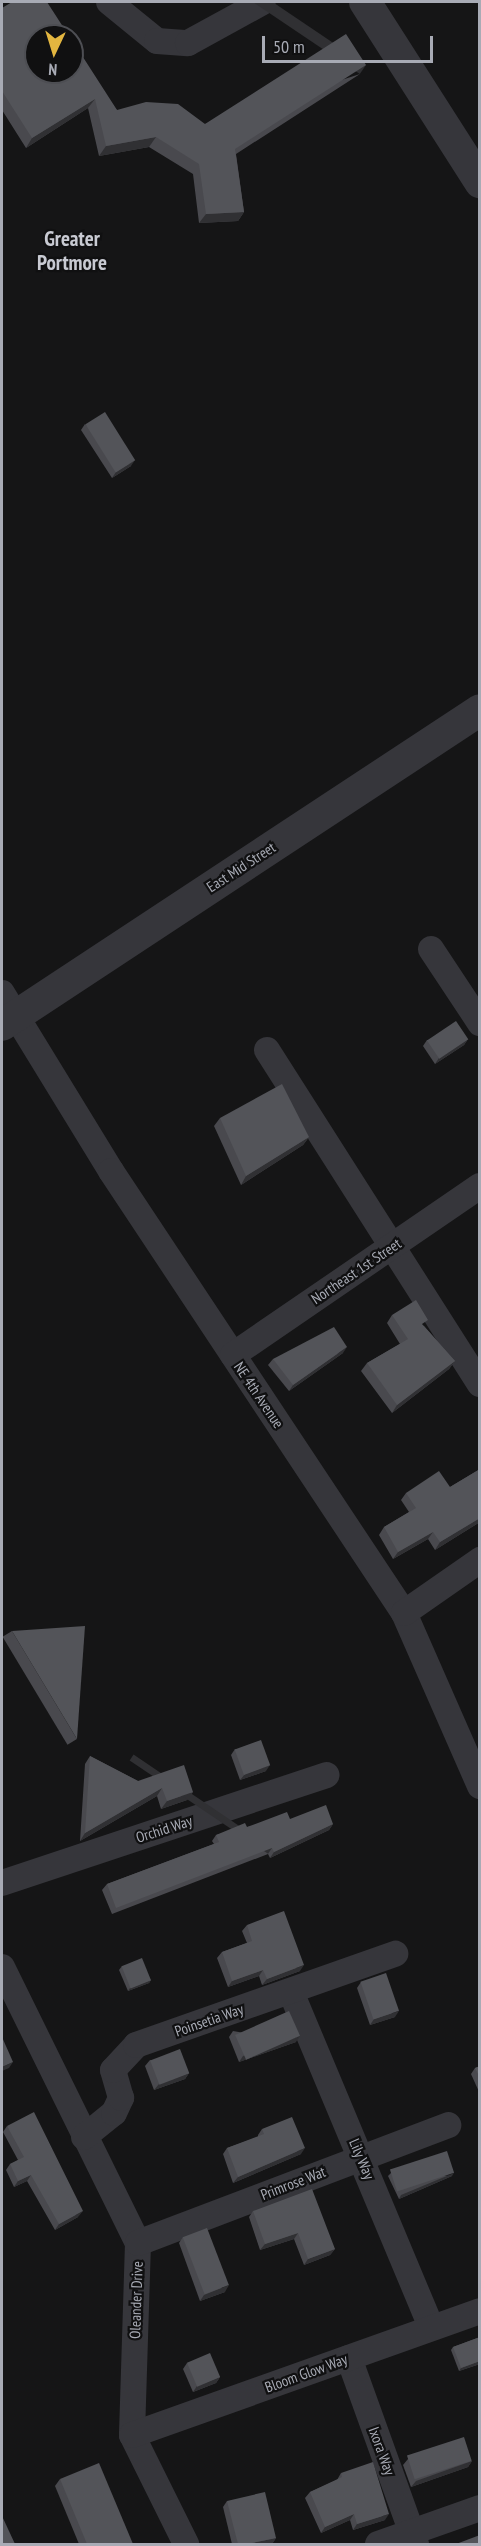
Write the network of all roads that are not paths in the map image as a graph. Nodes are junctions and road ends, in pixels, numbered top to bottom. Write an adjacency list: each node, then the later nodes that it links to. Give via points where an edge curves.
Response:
1 (110, 2): 2 (street, via 157,41 188,43)
2 (263, 2)
3 (365, 2): 4 (street)
4 (480, 182)
5 (480, 710): 7 (street, East Mid Street)
6 (430, 949): 8 (street)
7 (6, 1011): 12 (street, NE 4th Avenue)
8 (480, 1023)
9 (267, 1050): 11 (street)
10 (480, 1186): 11 (street, Northeast 1st Street)
11 (392, 1246): 12 (street, Northeast 1st Street); 13 (street)
12 (233, 1355): 15 (street, NE 4th Avenue)
13 (480, 1384)
14 (480, 1560): 15 (street)
15 (404, 1612): 17 (street, NE 4th Avenue)
16 (327, 1775): 18 (street, Orchid Way)
17 (480, 1786)
18 (2, 1882)
19 (395, 1954): 21 (street, Poinsetia Way)
20 (2, 1967): 23 (street, Oleander Drive)
21 (291, 1992): 23 (street, Poinsetia Way, via 136,2045 113,2070 121,2098 114,2113); 24 (street, Lily Way)
22 (448, 2125): 24 (street, Primrose Wat)
23 (84, 2137): 25 (street, Oleander Drive)
24 (361, 2157): 25 (street, Primrose Wat); 27 (street, Lily Way)
25 (138, 2243): 29 (street, Oleander Drive)
26 (480, 2311): 27 (street, Bloom Glow Way)
27 (431, 2326): 28 (street, Bloom Glow Way)
28 (349, 2358): 29 (street, Bloom Glow Way); 31 (street, Ixora Way)
29 (132, 2435): 32 (street, Oleander Drive)
30 (480, 2508): 31 (street)
31 (414, 2538): 33 (street)
32 (186, 2544)
33 (378, 2544)

